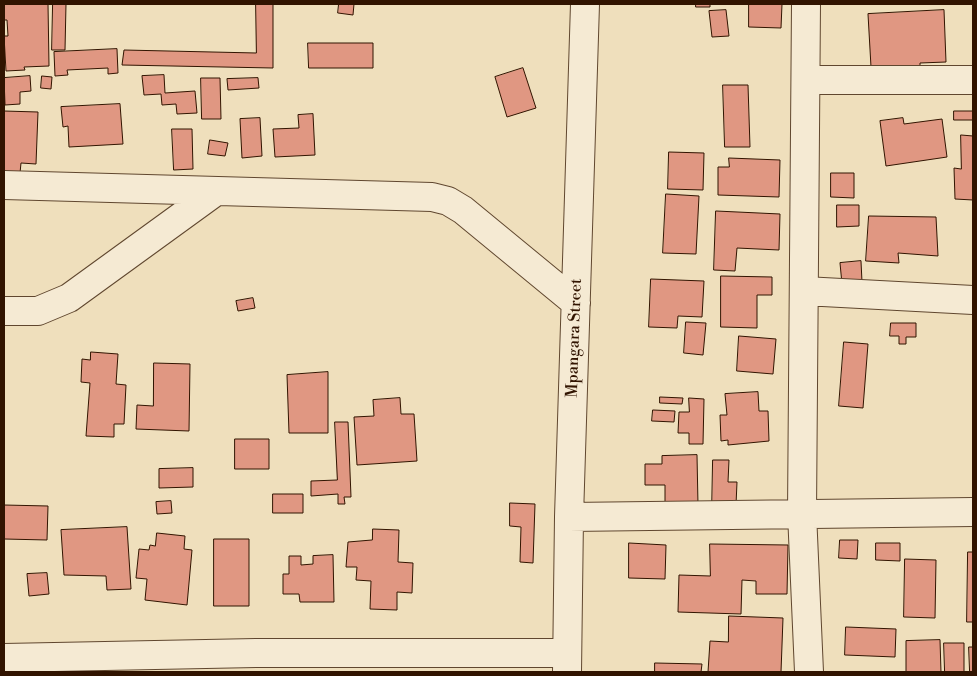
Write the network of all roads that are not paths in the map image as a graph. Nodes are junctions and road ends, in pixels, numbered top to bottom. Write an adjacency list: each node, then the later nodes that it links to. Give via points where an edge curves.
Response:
1 (585, 4): 9 (street, Mpangara Street)
2 (806, 4): 3 (street)
3 (806, 80): 4 (street); 7 (street)
4 (973, 80)
5 (4, 185): 6 (street)
6 (215, 192): 9 (street, via 448,201); 10 (street, via 69,298 38,311)
7 (804, 291): 8 (street); 12 (street)
8 (973, 300)
9 (576, 303): 13 (street, Mpangara Street)
10 (4, 311)
11 (973, 512): 12 (street)
12 (802, 513): 13 (street); 17 (street)
13 (568, 517): 15 (street, Mpangara Street)
14 (4, 658): 16 (street)
15 (566, 662): 16 (street)
16 (256, 663)
17 (809, 672)

